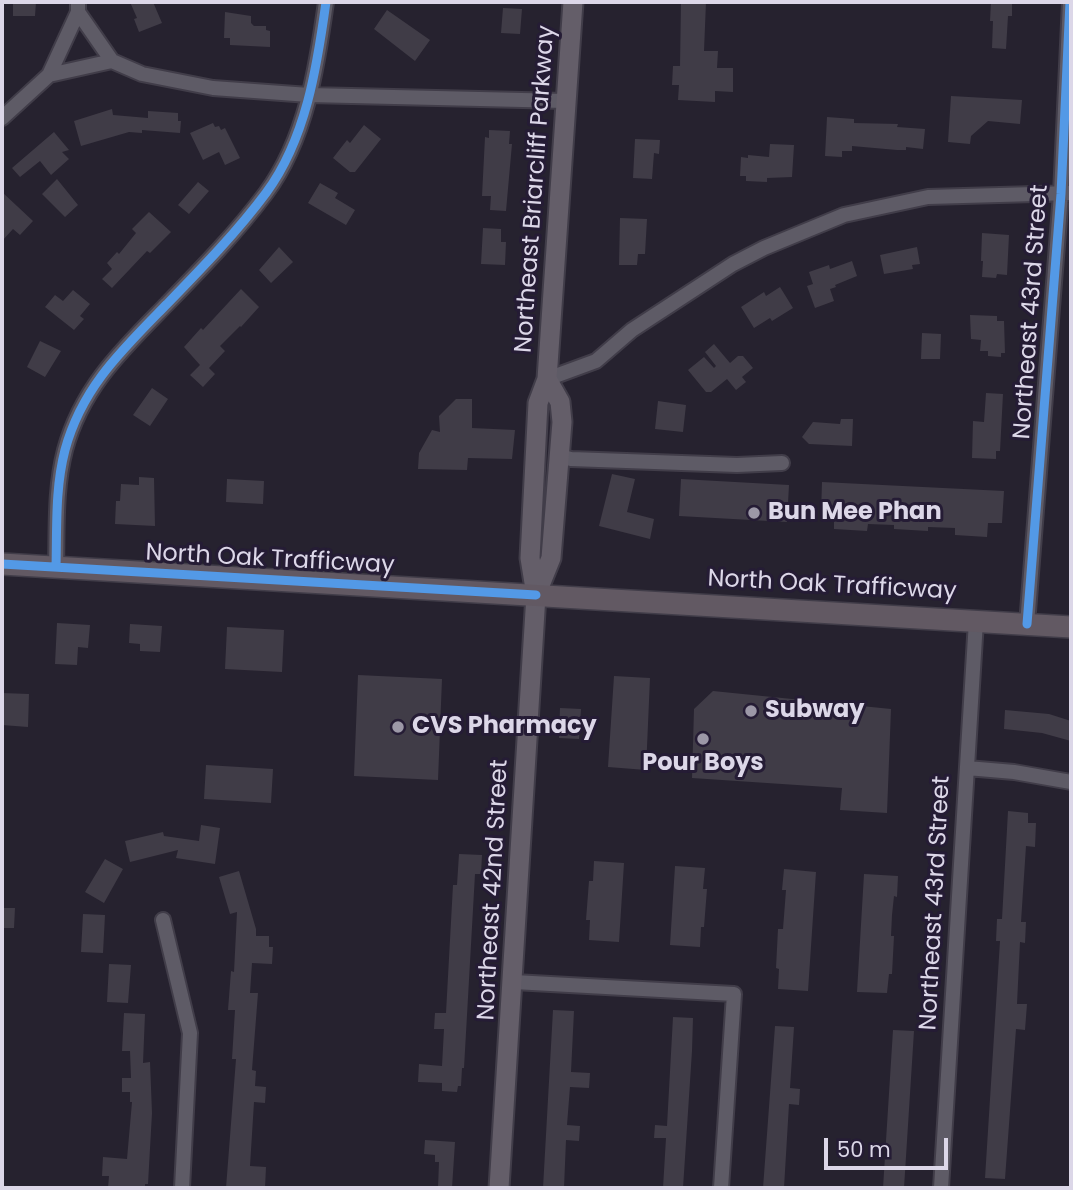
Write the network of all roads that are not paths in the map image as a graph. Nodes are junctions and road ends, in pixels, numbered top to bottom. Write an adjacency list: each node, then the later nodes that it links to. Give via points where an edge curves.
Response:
1 (326, 2): 7 (street)
2 (573, 2): 8 (main road, Northeast Briarcliff Parkway)
3 (1070, 2): 10 (street, Northeast 43rd Street)
4 (78, 7): 5 (street); 6 (street)
5 (112, 61): 6 (street); 7 (street, via 142,74 213,88)
6 (49, 75): 9 (street)
7 (309, 95): 8 (street); 14 (street, via 295,143 267,192 198,272 111,361 90,391 60,472)
8 (565, 101): 11 (main road, Northeast Briarcliff Parkway)
9 (2, 118)
10 (1066, 194): 11 (street, via 928,197 844,215 799,231 743,259 632,330 596,361); 18 (street, Northeast 43rd Street)
11 (547, 379): 12 (main road, Northeast Briarcliff Parkway, via 560,402); 16 (main road, Northeast Briarcliff Parkway, via 538,403 531,535)
12 (559, 456): 13 (street); 16 (main road, Northeast Briarcliff Parkway, via 551,558)
13 (782, 463)
14 (56, 567): 15 (main road, North Oak Trafficway); 16 (main road, North Oak Trafficway)
15 (6, 569)
16 (536, 595): 17 (main road, North Oak Trafficway); 23 (main road, Northeast 42nd Street)
17 (976, 621): 18 (main road, North Oak Trafficway); 20 (street, Northeast 43rd Street)
18 (1027, 624): 19 (main road, North Oak Trafficway)
19 (1071, 627)
20 (967, 768): 21 (street); 27 (street, Northeast 43rd Street)
21 (1071, 782)
22 (163, 920): 24 (street, via 190,1033)
23 (514, 982): 25 (main road, Northeast 42nd Street); 26 (street, via 734,994)
24 (182, 1188)
25 (499, 1188)
26 (721, 1188)
27 (941, 1188)

